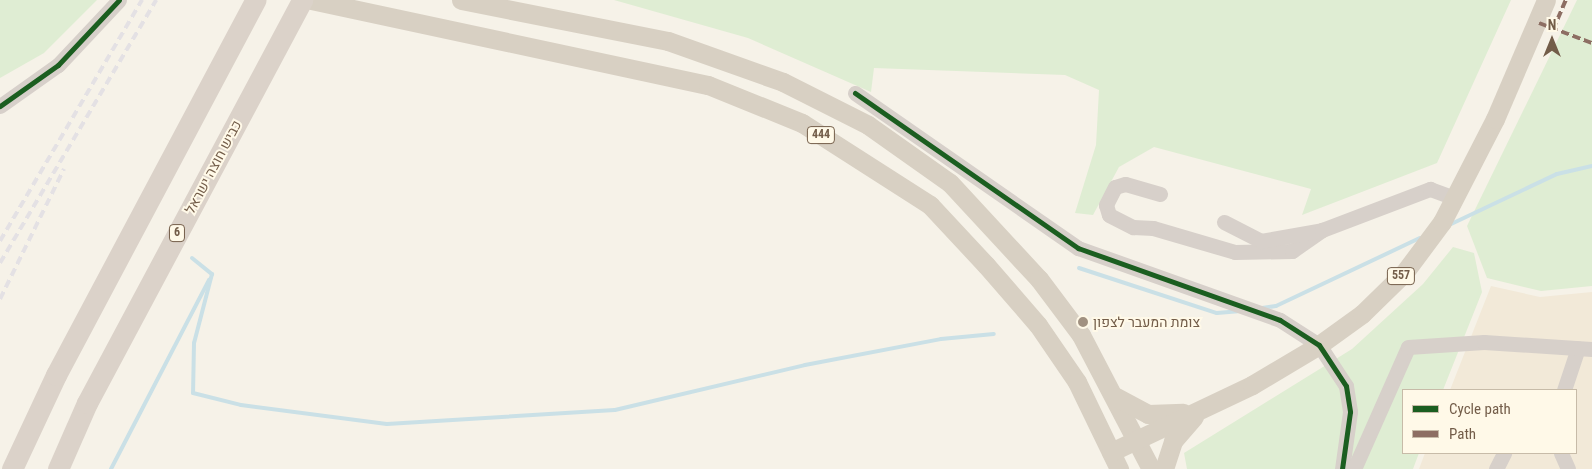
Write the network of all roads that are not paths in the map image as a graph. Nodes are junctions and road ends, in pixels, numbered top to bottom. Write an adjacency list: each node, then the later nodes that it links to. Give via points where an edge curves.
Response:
1 (119, 0): 7 (street, via 83,42)
2 (256, 0): 24 (highway, via 56,375)
3 (302, 0): 25 (highway, כביש חוצה ישראל / 6, via 87,403)
4 (311, 0): 23 (main road, 444, via 708,85 802,124 930,204 1038,325 1077,382)
5 (461, 0): 18 (main road, 444, via 668,41 783,82 868,125 950,183 1026,265 1081,335)
6 (1546, 0): 12 (main road, 557)
7 (34, 81): 8 (street); 10 (street)
8 (0, 92)
9 (855, 93): 15 (street, via 1078,248 1280,320)
10 (0, 106)
11 (1160, 194): 14 (street, via 1125,184 1115,187 1106,205 1109,215 1133,228 1153,228 1235,252 1292,251)
12 (1455, 198): 14 (street, via 1430,189); 15 (main road, 557, via 1404,273 1362,314)
13 (1224, 222): 14 (street, via 1261,241)
14 (1322, 230)
15 (1320, 345): 19 (main road, 557); 28 (street, via 1346,386 1350,412)
16 (1585, 348): 17 (street); 29 (street, via 1484,342 1408,347)
17 (1564, 389)
18 (1116, 397): 19 (main road, via 1148,414); 20 (main road, 444)
19 (1199, 410): 20 (main road, 557); 27 (main road, via 1173,441)
20 (1138, 441): 23 (main road, 557); 26 (main road, 444)
21 (1504, 454): 30 (street)
22 (1561, 454): 31 (street)
23 (1115, 461)
24 (12, 469)
25 (58, 469)
26 (1151, 469)
27 (1164, 469)
28 (1342, 469)
29 (1354, 469)
30 (1496, 469)
31 (1568, 469)

